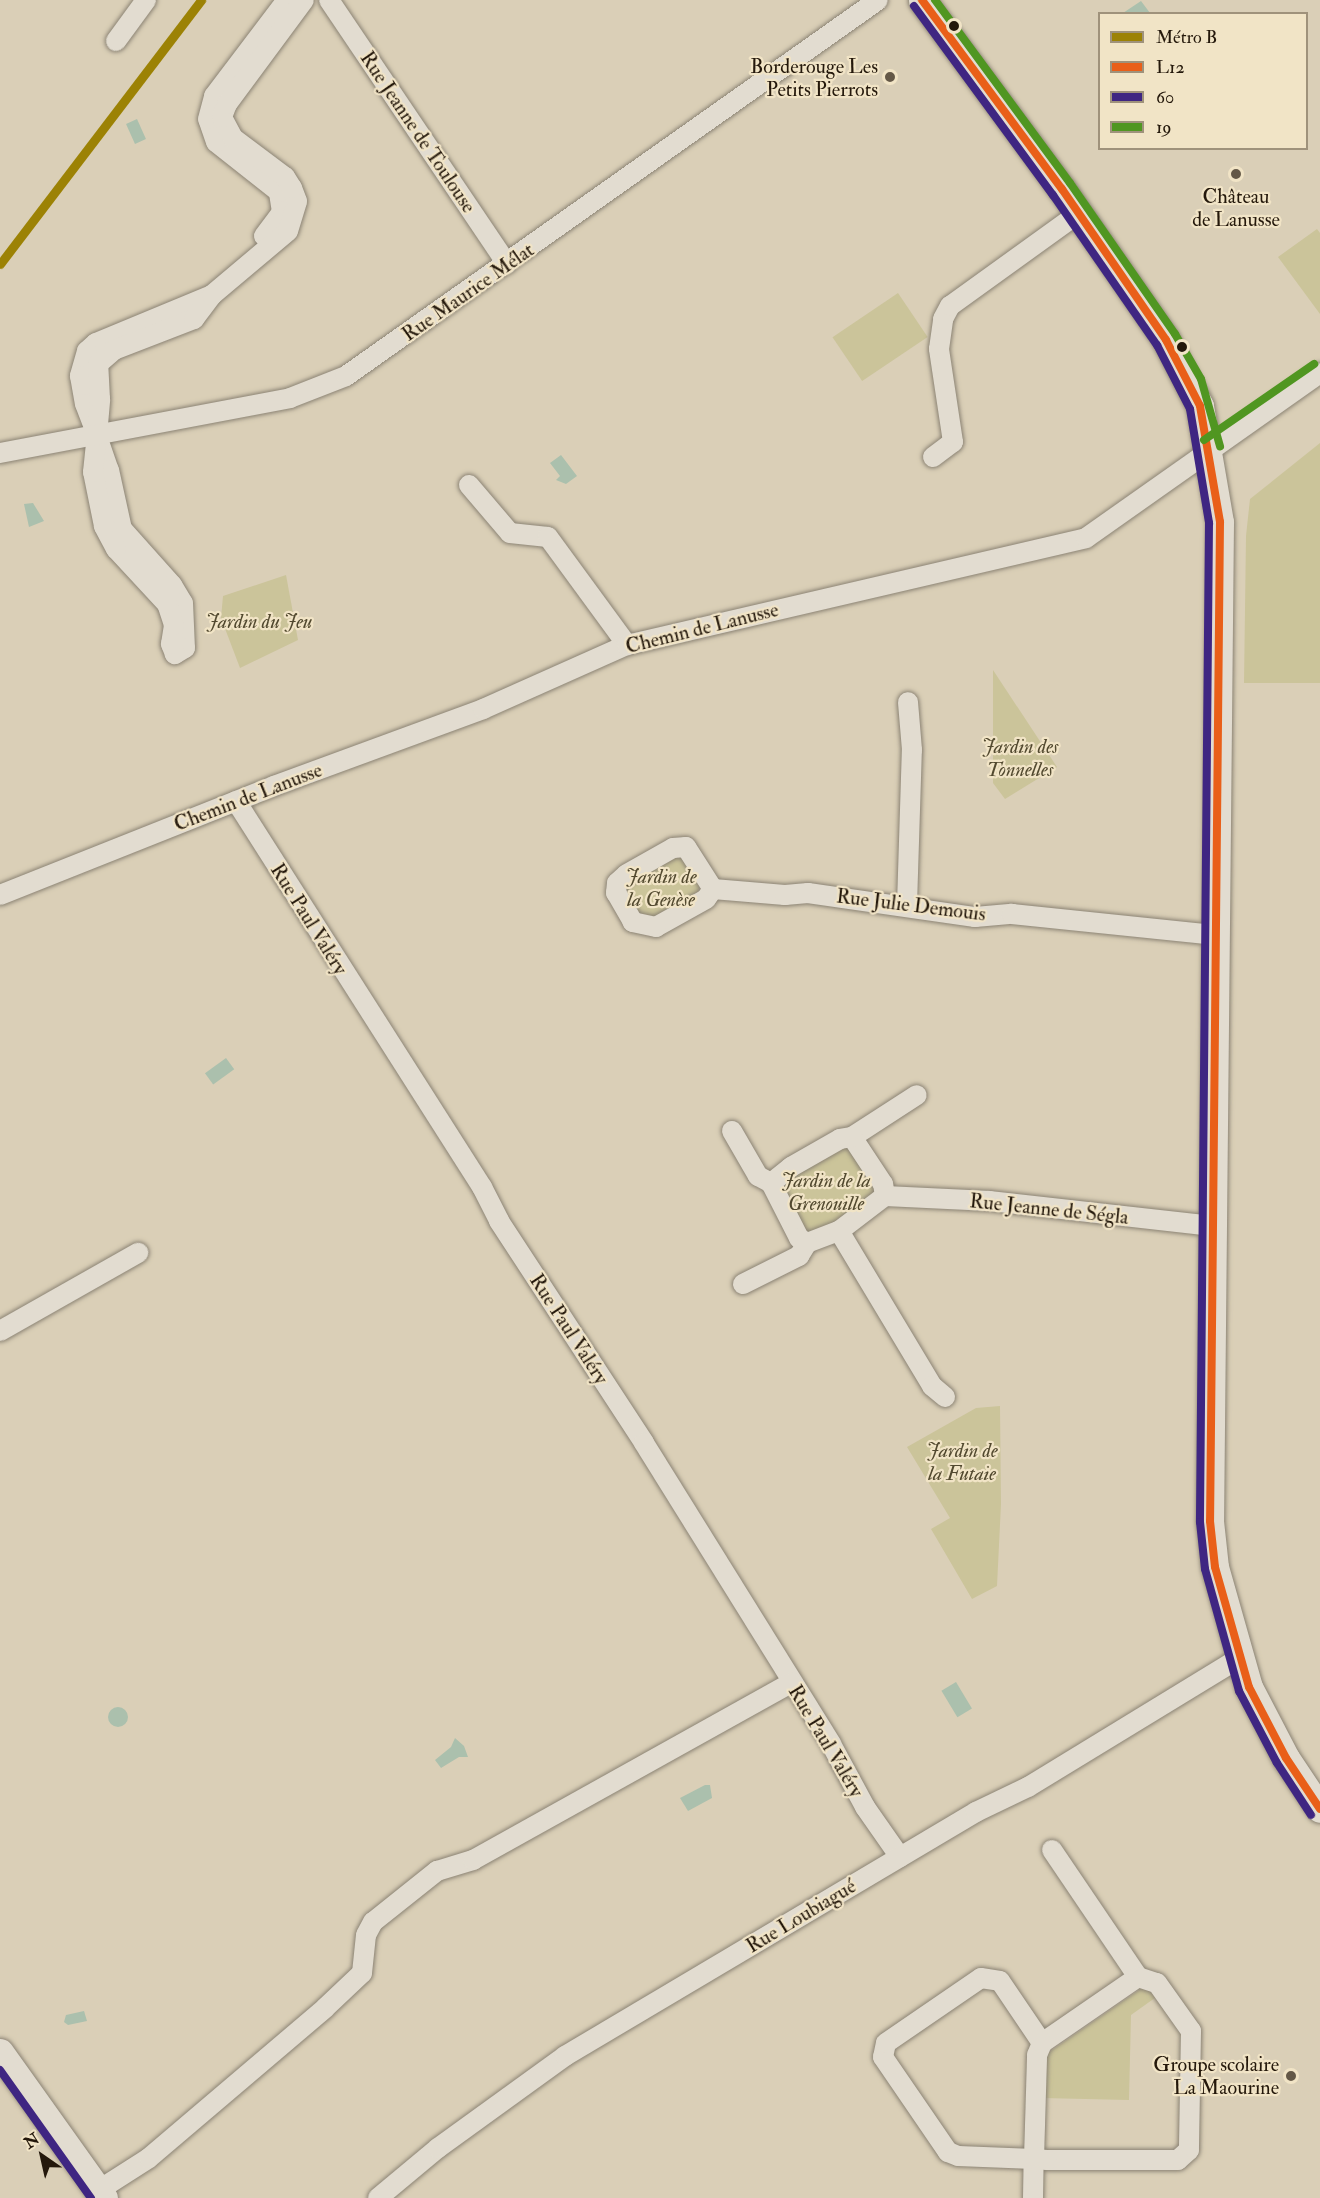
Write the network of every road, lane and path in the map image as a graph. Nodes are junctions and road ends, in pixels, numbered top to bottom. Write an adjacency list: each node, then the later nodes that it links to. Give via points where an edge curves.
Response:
1 (147, 0): 7 (street)
2 (287, 0): 10 (street, via 210,106 210,131 216,142 271,184 282,201 278,222)
3 (304, 0): 10 (street, via 227,104 222,117 233,138 285,177 297,201 288,231)
4 (329, 0): 9 (street, Rue Jeanne de Toulouse)
5 (878, 0): 9 (street, Rue Maurice Mélat)
6 (922, 0): 8 (street)
7 (116, 41)
8 (1079, 213): 13 (street, via 1191,383); 15 (street, via 950,306 943,319 939,349 953,442)
9 (507, 264): 12 (street, Rue Maurice Mélat, via 366,364 326,386 290,398)
10 (231, 279): 12 (street, via 212,295 194,319 101,358 96,373 100,399)
11 (1320, 373): 13 (street, Chemin de Lanusse)
12 (97, 436): 14 (street, Rue Maurice Mélat); 17 (street, via 93,472)
13 (1209, 449): 18 (street, Chemin de Lanusse, via 1086,538); 24 (street, via 1220,522)
14 (0, 453)
15 (933, 457)
16 (469, 485): 18 (street, via 510,533 548,537)
17 (109, 513): 17 (street, via 116,549 167,604 174,625 171,650 181,653 187,628 179,595 126,538)
18 (627, 645): 20 (street, Chemin de Lanusse, via 483,709 458,715)
19 (908, 702): 23 (street, via 912,750)
20 (236, 801): 22 (street, Chemin de Lanusse); 38 (street, Rue Paul Valéry)
21 (713, 888): 21 (street, via 693,855 680,848 627,874 617,883 616,893 633,922 656,927 706,899); 23 (street, Rue Julie Demouis, via 785,895 808,893)
22 (0, 895)
23 (907, 905): 24 (street, Rue Julie Demouis, via 975,917 1011,914)
24 (1216, 935): 30 (street)
25 (917, 1095): 27 (street)
26 (732, 1131): 28 (street, via 758,1176)
27 (852, 1137): 28 (street, via 840,1139); 29 (street, via 883,1184)
28 (771, 1183): 32 (street, via 799,1238)
29 (885, 1196): 30 (street, Rue Jeanne de Ségla, via 990,1201); 31 (street)
30 (1212, 1226): 37 (street, via 1210,1521 1215,1567)
31 (839, 1231): 32 (street); 36 (street, via 932,1386)
32 (807, 1243): 34 (street, via 799,1256)
33 (138, 1253): 35 (street)
34 (743, 1284)
35 (0, 1331)
36 (945, 1397)
37 (1239, 1659): 39 (street, via 1264,1722); 41 (street, Rue Loubiagué, via 1028,1787)
38 (791, 1683): 41 (street, Rue Paul Valéry); 46 (street, via 473,1860 437,1871 373,1922 366,1935 362,1973 149,2158)
39 (1320, 1809)
40 (1052, 1850): 42 (street)
41 (900, 1857): 47 (street, Rue Loubiagué, via 566,2056 438,2148)
42 (1144, 1977): 43 (street); 45 (street, via 1191,2031 1188,2150 1178,2160)
43 (1042, 2043): 45 (street, via 1037,2055); 45 (street, via 1000,1981 981,1978 886,2043 883,2057 948,2152 958,2156)
44 (0, 2052): 46 (street)
45 (1034, 2159): 48 (street)
46 (102, 2194)
47 (378, 2198)
48 (1034, 2198)

